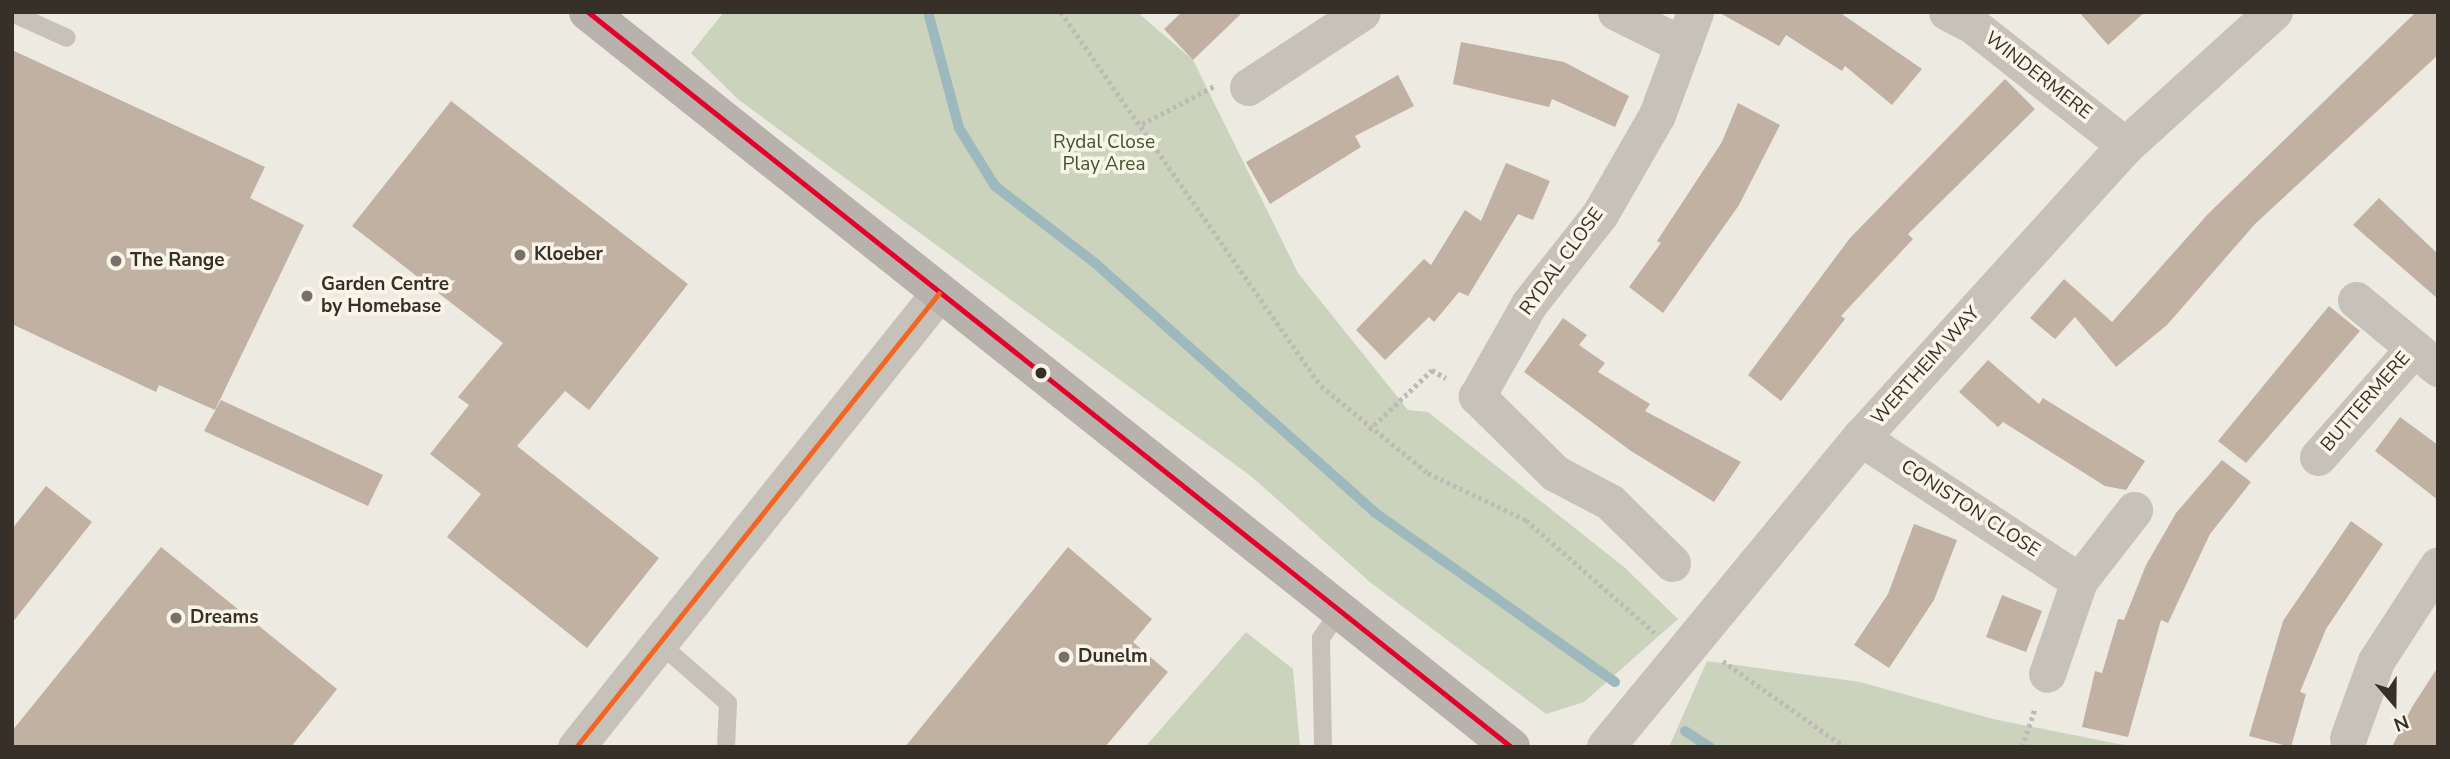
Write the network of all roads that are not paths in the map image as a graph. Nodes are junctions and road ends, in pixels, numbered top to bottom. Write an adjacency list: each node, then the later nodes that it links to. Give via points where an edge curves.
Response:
1 (589, 12): 11 (main road)
2 (1362, 12): 9 (street)
3 (1616, 12): 7 (street, RYDAL CLOSE)
4 (1947, 12): 10 (street, WINDERMERE, via 1971,24)
5 (2274, 12): 10 (street, WERTHEIM WAY)
6 (12, 13): 8 (lane)
7 (1689, 29): 17 (street, RYDAL CLOSE, via 1657,116 1600,214 1529,303 1477,396 1555,473 1611,502)
8 (67, 38)
9 (1248, 87)
10 (2126, 146): 14 (street, WERTHEIM WAY)
11 (939, 293): 20 (main road); 21 (street)
12 (2356, 300): 13 (street, BUTTERMERE)
13 (2426, 358): 15 (street, BUTTERMERE)
14 (1861, 438): 19 (street, CONISTON CLOSE); 28 (street, WERTHEIM WAY)
15 (2318, 457)
16 (2134, 510): 19 (street)
17 (1672, 563)
18 (2438, 565): 23 (street, via 2375,661)
19 (2078, 581): 22 (street)
20 (1339, 612): 26 (lane, via 1321,638); 27 (main road)
21 (658, 642): 24 (street); 25 (lane, via 728,703)
22 (2048, 674)
23 (2348, 738)
24 (576, 747)
25 (726, 747)
26 (1323, 747)
27 (1511, 747)
28 (1606, 747)

